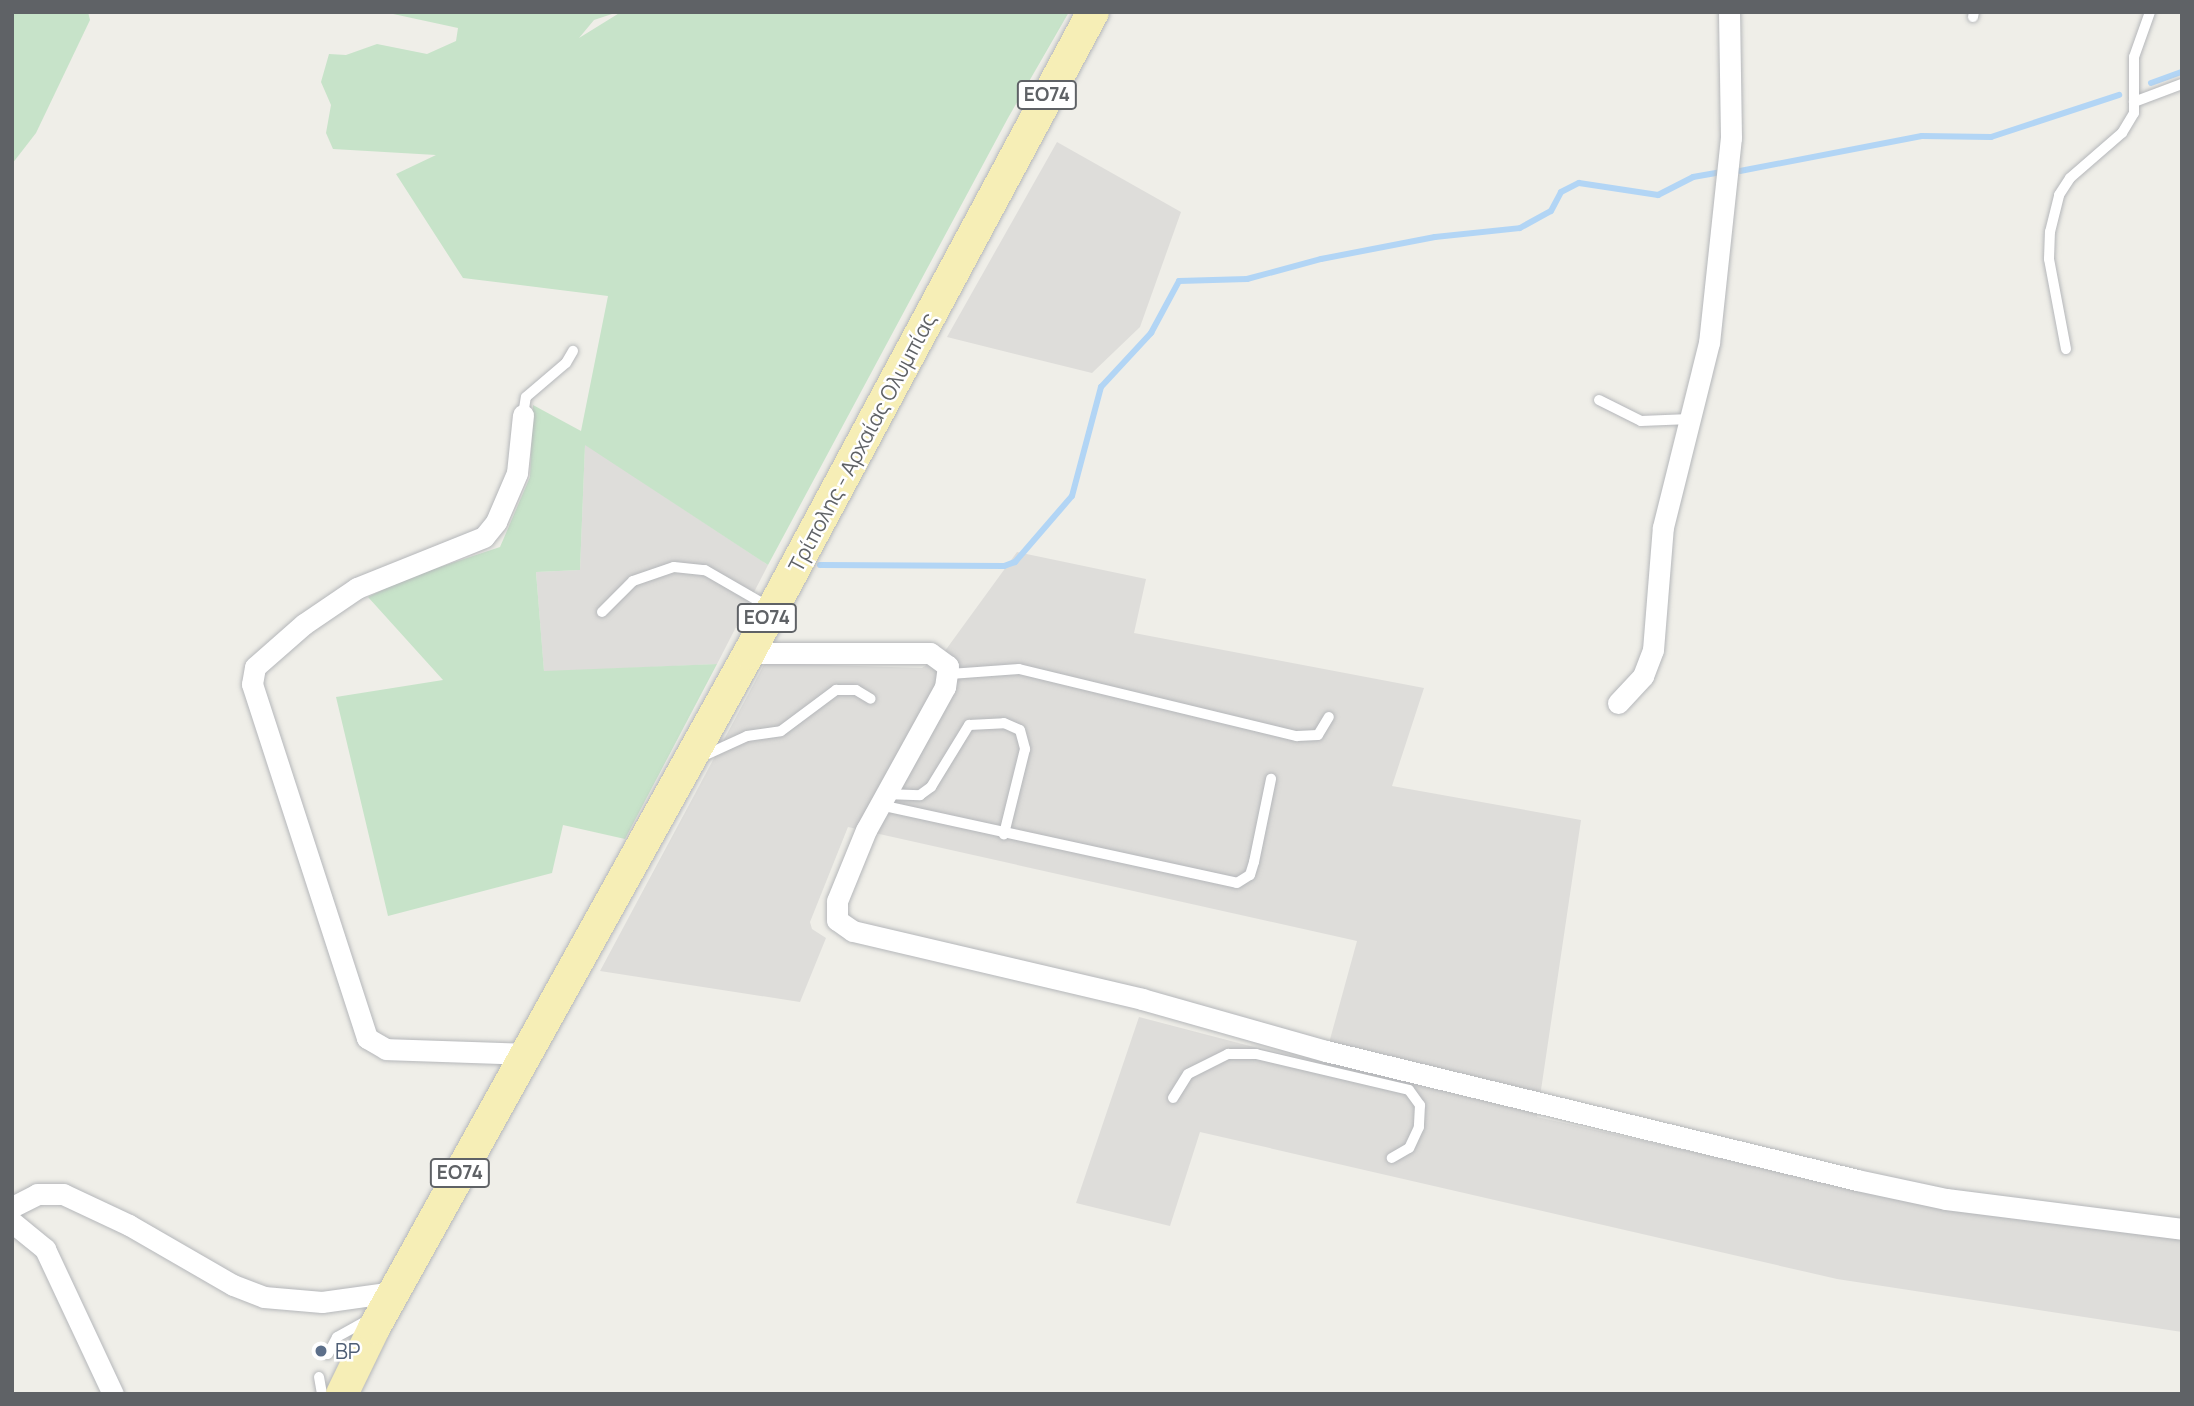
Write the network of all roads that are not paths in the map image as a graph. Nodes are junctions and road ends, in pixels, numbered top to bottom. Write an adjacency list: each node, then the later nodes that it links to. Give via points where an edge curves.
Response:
1 (1093, 12): 11 (main road, Τρίπολης - Αρχαίας Ολυμπίας / ΕΟ74)
2 (1729, 12): 10 (street, via 1727,185 1709,343)
3 (2150, 12): 5 (lane, via 2134,57)
4 (2182, 84): 5 (lane)
5 (2134, 102): 6 (lane, via 2134,113 2122,133 2070,178 2059,195 2049,259)
6 (2066, 349)
7 (573, 351): 9 (lane, via 566,363 526,397)
8 (1599, 400): 10 (lane, via 1640,421)
9 (523, 415): 22 (street, via 517,473 496,522 484,537 357,589 304,624 255,667 252,684 367,1038 386,1049)
10 (1690, 419): 16 (street, via 1663,527 1653,650 1643,676)
11 (772, 609): 12 (lane, via 705,570 674,567 633,581); 13 (main road, Τρίπολης - Αρχαίας Ολυμπίας / ΕΟ74)
12 (602, 612)
13 (749, 653): 14 (street, via 930,653 944,660); 18 (main road, Τρίπολης - Αρχαίας Ολυμπίας / ΕΟ74)
14 (950, 674): 17 (lane, via 1019,668 1297,736 1318,735); 20 (street)
15 (871, 699): 18 (lane, via 856,691 836,690 781,731 747,736)
16 (1618, 703)
17 (1329, 717)
18 (687, 764): 22 (main road, Τρίπολης - Αρχαίας Ολυμπίας / ΕΟ74)
19 (1271, 779): 21 (lane, via 1250,875 1237,883)
20 (882, 800): 21 (lane); 21 (lane, via 920,795 931,787 969,725 1004,723 1020,730 1025,749); 23 (street, via 837,901 837,920 842,926 1142,999)
21 (1004, 834)
22 (527, 1054): 29 (main road, ΕΟ74)
23 (1376, 1072): 24 (lane, via 1228,1054 1188,1074); 25 (lane, via 1409,1090 1420,1105 1413,1141); 28 (street, via 1946,1199)
24 (1173, 1098)
25 (1392, 1158)
26 (12, 1207): 29 (street, via 37,1194 63,1194 264,1297)
27 (12, 1222): 32 (street, via 45,1249)
28 (2182, 1229)
29 (388, 1302): 30 (lane, via 337,1337); 31 (main road, ΕΟ74)
30 (328, 1354)
31 (334, 1390)
32 (113, 1394)

